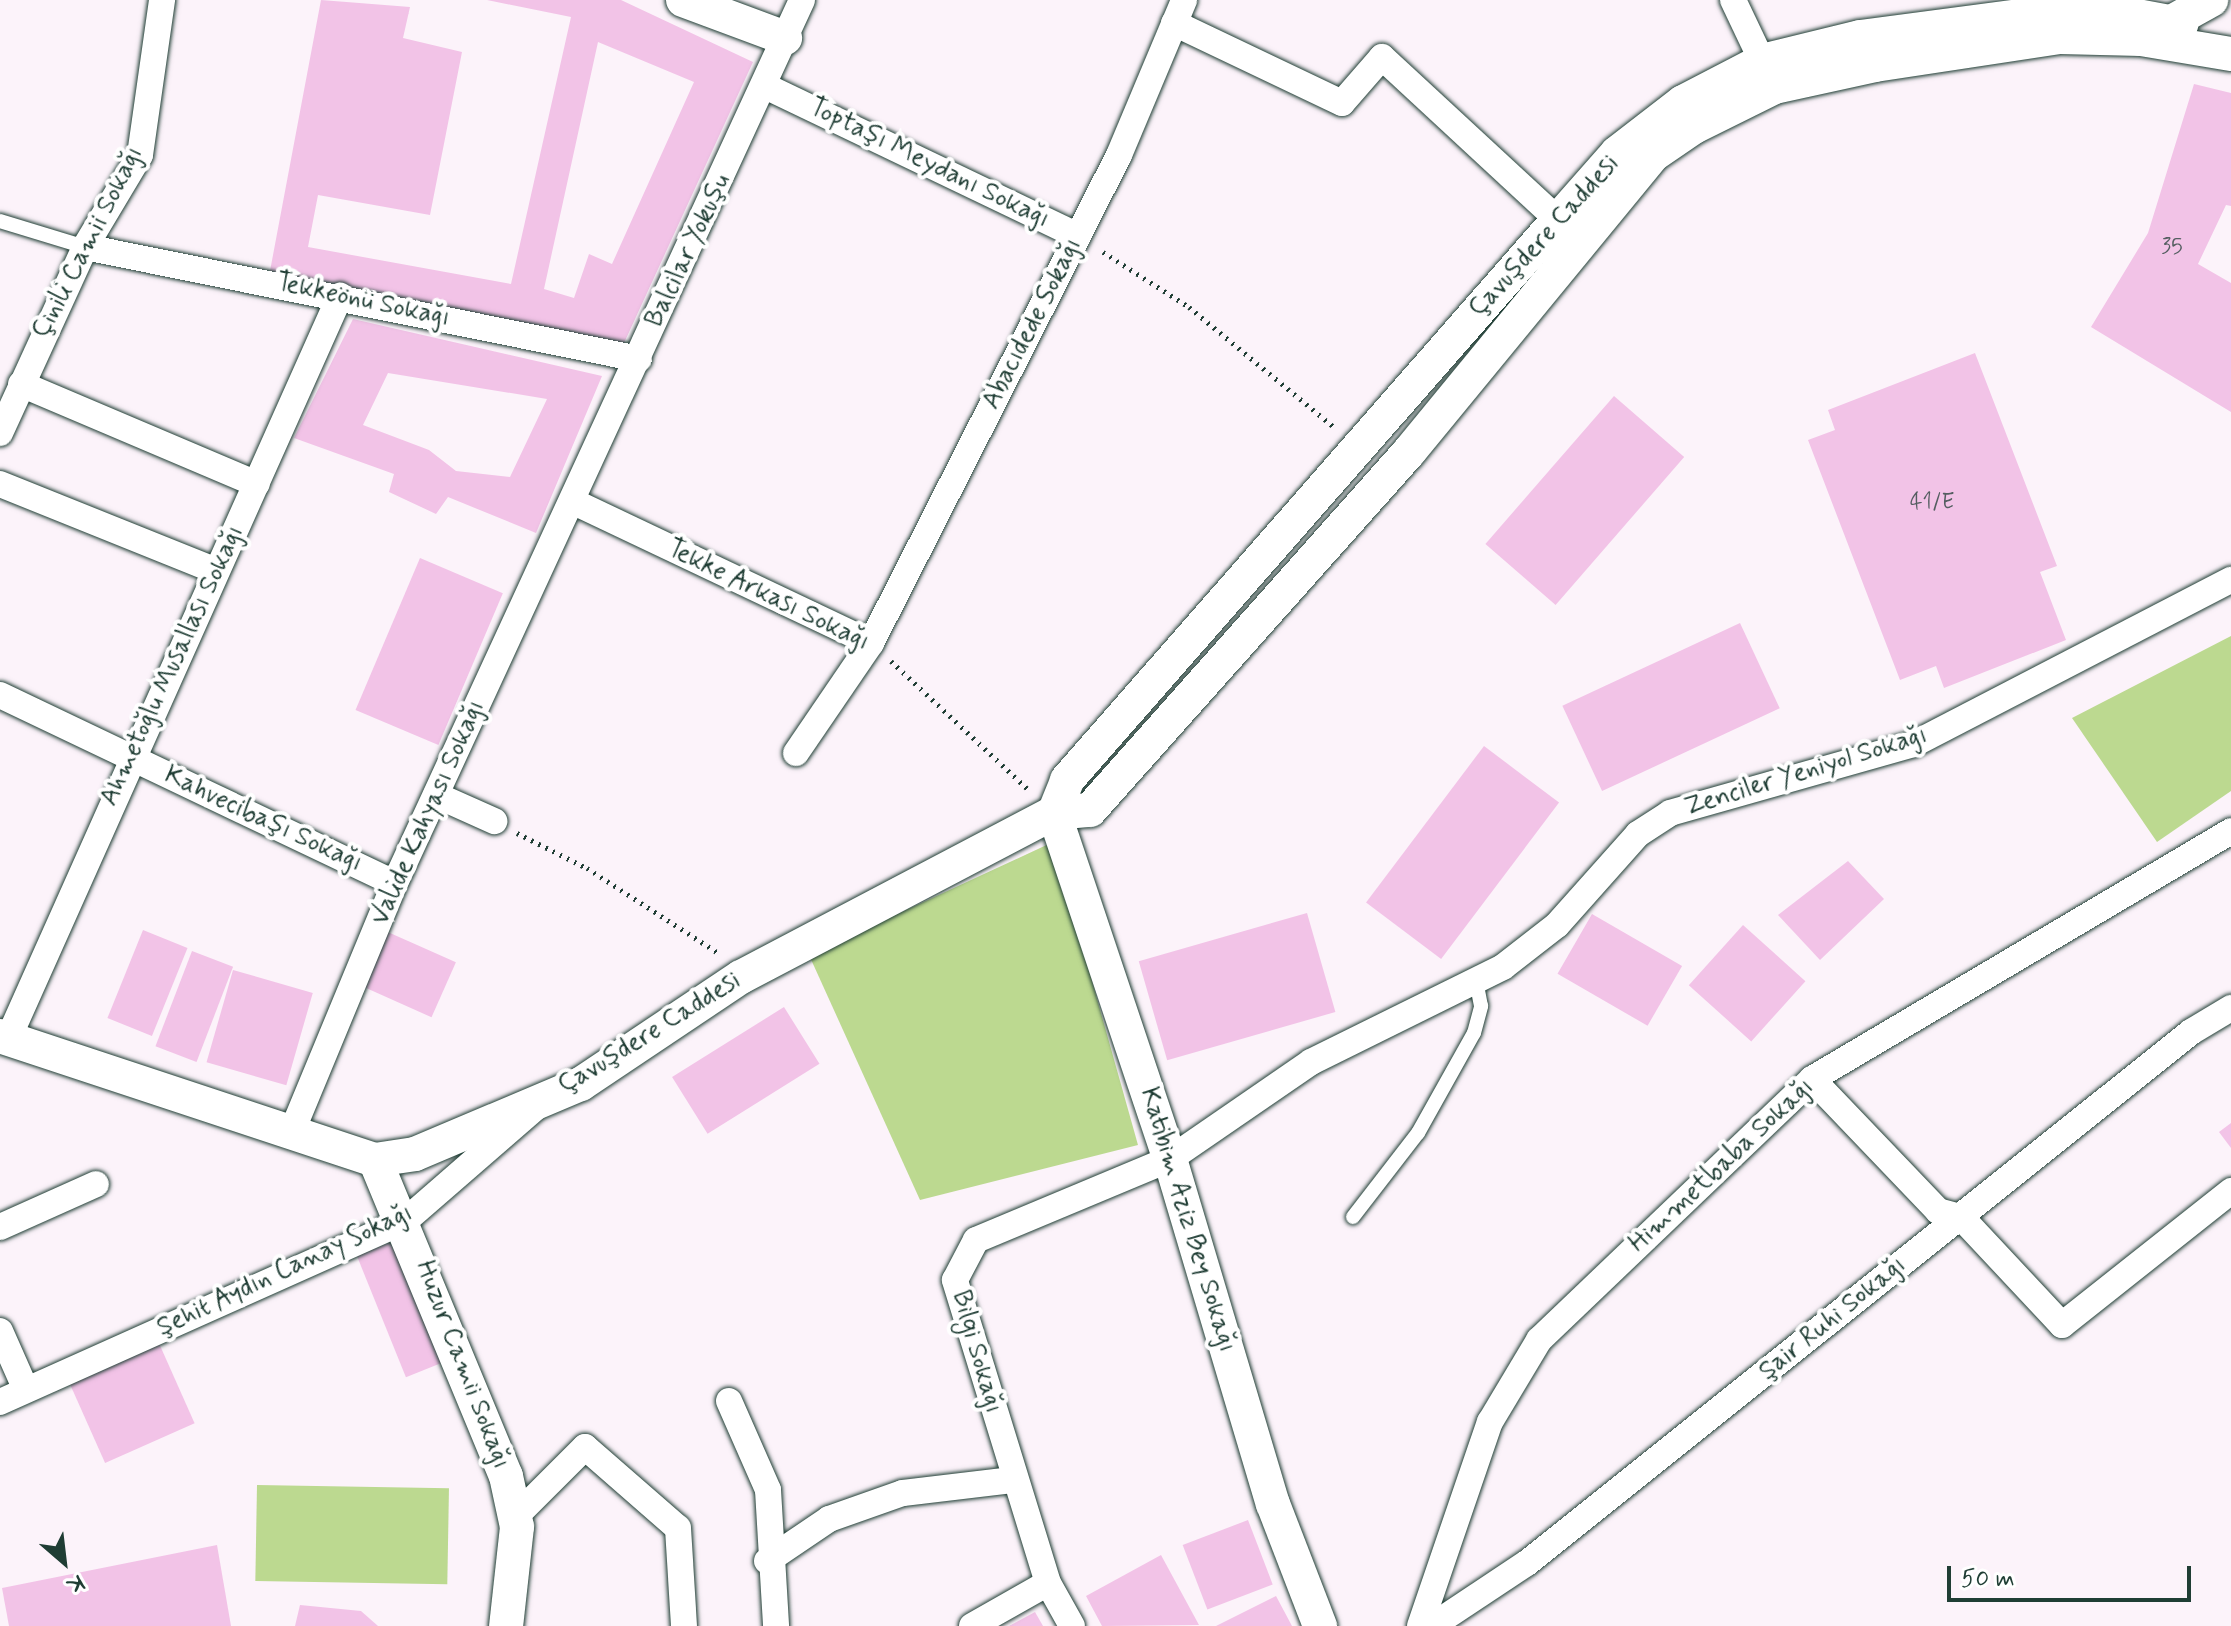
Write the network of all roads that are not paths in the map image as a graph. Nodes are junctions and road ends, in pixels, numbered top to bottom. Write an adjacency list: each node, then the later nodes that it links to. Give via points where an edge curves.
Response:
1 (162, 0): 16 (street, Çinili Camii Sokağı, via 140,155)
2 (683, 0): 9 (street)
3 (802, 0): 9 (street, Balcilar Yokuşu)
4 (1733, 0): 11 (street)
5 (2211, 0): 7 (street)
6 (1179, 12): 13 (street, via 1342,103 1382,57); 15 (street, Abacıdede Sokağı)
7 (2151, 18): 8 (street, Çavuşdere Caddesi); 10 (street, Çavuşdere Caddesi); 11 (street, Çavuşdere Caddesi, via 2089,7 1860,37)
8 (2231, 34)
9 (785, 38): 12 (street, Balcilar Yokuşu)
10 (2231, 54)
11 (1769, 74): 13 (street, Çavuşdere Caddesi, via 1683,102 1617,153); 22 (street, Çavuşdere Caddesi, via 1653,155)
12 (765, 86): 15 (street, Toptaşı Meydanı Sokağı); 18 (street, Balcilar Yokuşu)
13 (1558, 220): 21 (street, Çavuşdere Caddesi)
14 (0, 221): 16 (lane)
15 (1078, 236): 28 (street, Abacıdede Sokağı)
16 (85, 247): 17 (street, Tekkeönü Sokağı); 19 (street, Çinili Camii Sokağı)
17 (340, 296): 18 (street, Tekkeönü Sokağı); 24 (street, Ahmetoğlu Musallası Sokağı)
18 (639, 359): 25 (street, Balcilar Yokuşu)
19 (21, 384): 20 (street, Çinili Camii Sokağı); 24 (street)
20 (0, 433)
21 (1359, 448): 22 (street); 33 (street, Çavuşdere Caddesi, via 1067,780)
22 (1388, 476): 33 (street, Çavuşdere Caddesi, via 1090,810)
23 (0, 484): 26 (street)
24 (257, 484): 26 (street, Ahmetoğlu Musallası Sokağı)
25 (572, 501): 28 (street, Tekke Arkası Sokağı); 32 (street, Valide Kahyası Sokağı)
26 (216, 571): 31 (street, Ahmetoğlu Musallası Sokağı)
27 (2231, 580): 37 (street, Zenciler Yeniyol Sokağı, via 1914,744 1670,813 1614,857 1532,947)
28 (871, 643): 30 (street, Abacıdede Sokağı)
29 (0, 695): 31 (street, Kahvecibaşı Sokağı)
30 (796, 753)
31 (129, 757): 36 (street, Kahvecibaşı Sokağı); 39 (street, Ahmetoğlu Musallası Sokağı)
32 (436, 795): 34 (street); 36 (street, Valide Kahyası Sokağı)
33 (1054, 813): 41 (street, Çavuşdere Caddesi, via 741,977 581,1084); 43 (street, Katibim Aziz Bey Sokağı)
34 (494, 821)
35 (2231, 831): 40 (street, Himmetbaba Sokağı)
36 (395, 883): 42 (street, Valide Kahyası Sokağı)
37 (1476, 981): 43 (street, Zenciler Yeniyol Sokağı, via 1311,1062); 47 (lane, via 1481,1006 1474,1033 1418,1133)
38 (2231, 1008): 48 (street, Şair Ruhi Sokağı, via 2191,1032)
39 (4, 1036): 42 (street, Çavuşdere Caddesi)
40 (1812, 1079): 48 (street, via 1938,1211); 65 (street, Himmetbaba Sokağı, via 1539,1340 1490,1422)
41 (544, 1100): 44 (street, Çavuşdere Caddesi, via 415,1154); 49 (street, Şehit Aydın Canay Sokağı)
42 (293, 1129): 44 (street, Çavuşdere Caddesi)
43 (1170, 1159): 55 (street, Bilgi Sokağı, via 976,1240 955,1280); 64 (street, Katibim Aziz Bey Sokağı, via 1273,1504)
44 (375, 1160): 49 (street, Huzur Camii Sokağı)
45 (96, 1184): 50 (street)
46 (2231, 1191): 48 (street, via 2062,1325)
47 (1353, 1217)
48 (1961, 1217): 66 (street, Şair Ruhi Sokağı, via 1527,1563)
49 (405, 1221): 52 (street, Şehit Aydın Canay Sokağı); 56 (street, Huzur Camii Sokağı, via 493,1433)
50 (0, 1227)
51 (0, 1331): 52 (street)
52 (26, 1390): 54 (street, Şehit Aydın Canay Sokağı)
53 (729, 1401): 57 (street, via 768,1490)
54 (0, 1402)
55 (1012, 1480): 57 (street, via 903,1493 829,1519); 58 (street, Bilgi Sokağı)
56 (515, 1517): 59 (street, Huzur Camii Sokağı); 60 (street, via 585,1447 678,1528)
57 (767, 1561): 61 (street)
58 (1048, 1583): 62 (street); 63 (street, Bilgi Sokağı)
59 (506, 1626)
60 (684, 1626)
61 (776, 1626)
62 (972, 1626)
63 (1072, 1626)
64 (1320, 1626)
65 (1420, 1626)
66 (1432, 1626)

